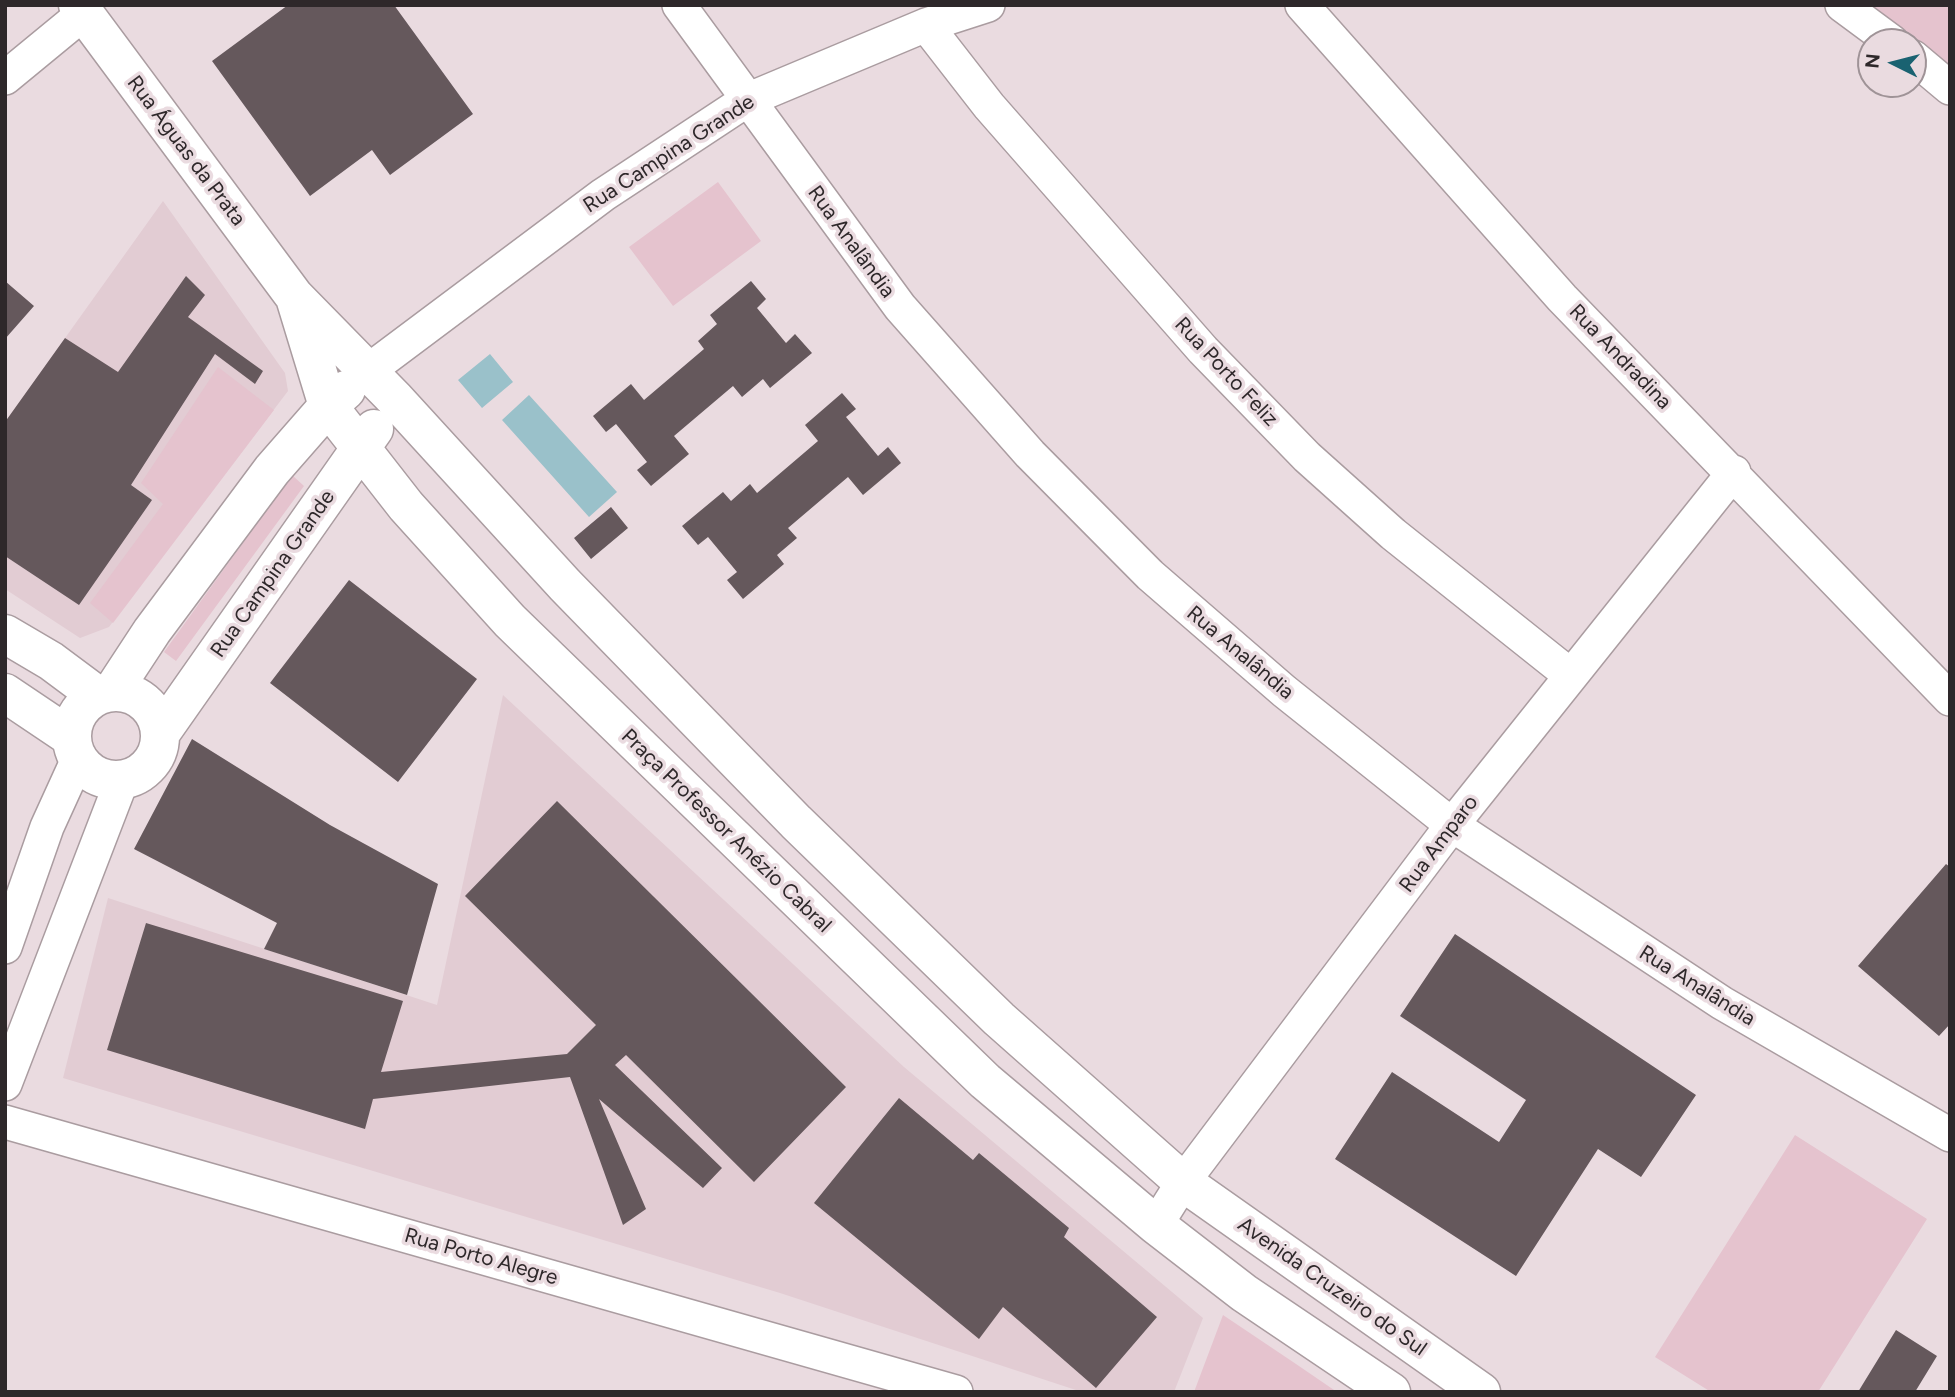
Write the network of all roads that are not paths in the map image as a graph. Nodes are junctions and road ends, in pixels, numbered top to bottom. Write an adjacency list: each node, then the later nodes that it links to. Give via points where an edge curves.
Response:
1 (679, 5): 11 (street, Rua Analândia)
2 (988, 5): 6 (street, Rua Campina Grande)
3 (1301, 5): 18 (street, Rua Andradina, via 1562,298)
4 (1842, 5): 7 (street)
5 (81, 9): 9 (street); 12 (street, Rua Águas da Prata)
6 (926, 25): 11 (street, Rua Campina Grande); 20 (street, Rua Porto Feliz, via 989,106 1203,350 1307,457 1393,534)
7 (1873, 28)
8 (1927, 69): 10 (street)
9 (5, 78)
10 (1950, 88)
11 (747, 100): 13 (street, Rua Campina Grande, via 603,195); 27 (street, Rua Analândia, via 900,307 1030,454 1150,575 1284,691)
12 (294, 296): 14 (street, Rua Águas da Prata); 16 (street, Rua Águas da Prata)
13 (417, 336): 14 (street, Rua Campina Grande); 15 (street, Rua Campina Grande)
14 (368, 371): 15 (street); 16 (street, Rua Campina Grande)
15 (395, 399): 17 (street, Rua Campina Grande); 32 (street, via 565,585 796,822 999,1019)
16 (328, 406): 17 (street, Praça Professor Anézio Cabral); 22 (street, Rua Campina Grande, via 272,470)
17 (362, 447): 24 (street, Rua Campina Grande); 33 (street, Praça Professor Anézio Cabral, via 405,506 510,621 985,1081)
18 (1734, 472): 20 (street, Rua Amparo); 23 (street, Rua Andradina)
19 (5, 634): 22 (street)
20 (1570, 675): 27 (street, Rua Amparo)
21 (5, 693): 25 (street)
22 (105, 694): 24 (street, via 139,698 150,708); 25 (street, via 78,713)
23 (1950, 699)
24 (160, 734): 26 (street, via 154,759)
25 (75, 749): 26 (street, via 97,776); 28 (street)
26 (122, 780): 29 (street)
27 (1452, 825): 31 (street, Rua Analândia, via 1721,1003); 32 (street, Rua Amparo)
28 (5, 947)
29 (5, 1084)
30 (5, 1122): 34 (street, Rua Porto Alegre)
31 (1950, 1135)
32 (1183, 1182): 33 (street, Rua Amparo); 36 (street, Avenida Cruzeiro do Sul)
33 (1156, 1225): 35 (street, via 1244,1293)
34 (956, 1392)
35 (1391, 1392)
36 (1481, 1392)

